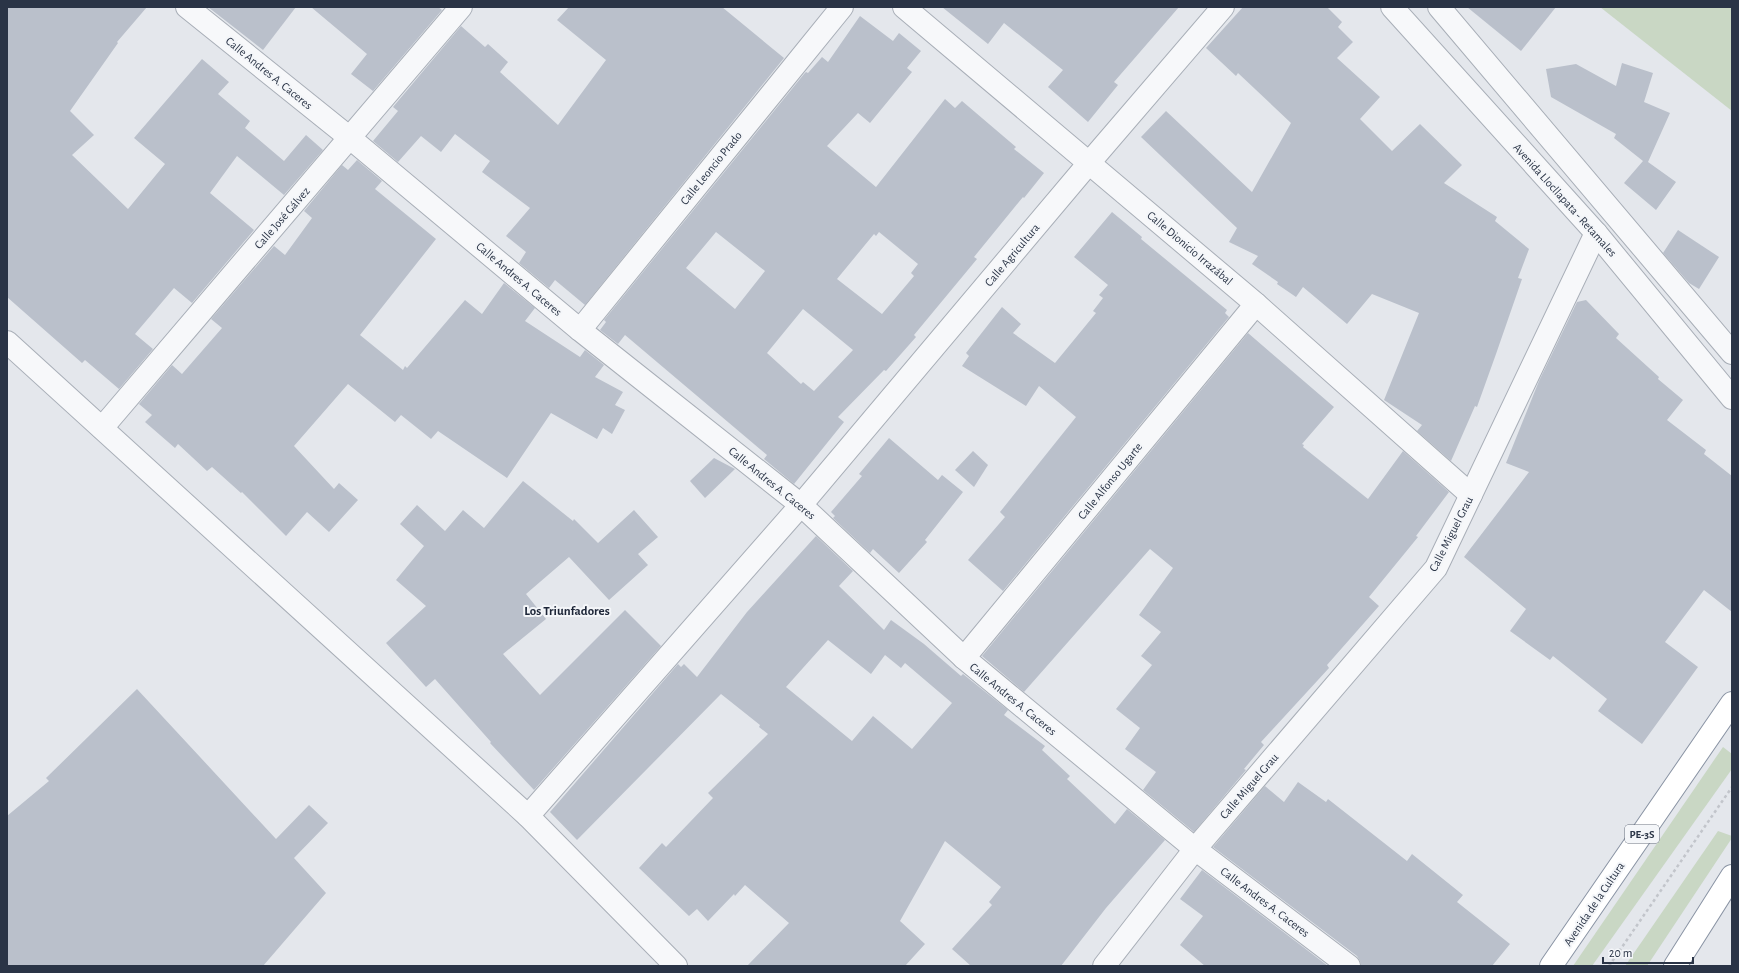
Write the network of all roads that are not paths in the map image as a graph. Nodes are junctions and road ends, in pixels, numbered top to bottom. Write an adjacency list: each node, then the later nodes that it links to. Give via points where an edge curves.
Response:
1 (187, 7): 8 (street, Calle Andres A. Caceres)
2 (461, 7): 8 (street, Calle José Gálvez)
3 (842, 7): 12 (street, Calle Leoncio Prado)
4 (904, 7): 9 (street, Calle Dionicio Irrazábal)
5 (1224, 7): 9 (street, Calle Agricultura)
6 (1392, 7): 10 (street, Avenida Llocllapata - Retamales)
7 (1439, 7): 14 (street)
8 (350, 138): 12 (street, Calle Andres A. Caceres); 16 (street, Calle José Gálvez)
9 (1089, 163): 11 (street, Calle Dionicio Irrazábal); 18 (street, Calle Agricultura)
10 (1596, 232): 15 (street, Avenida Llocllapata - Retamales); 17 (street, Calle Miguel Grau)
11 (1256, 304): 17 (street, Calle Dionicio Irrazábal); 19 (street, Calle Alfonso Ugarte)
12 (580, 330): 18 (street, Calle Andres A. Caceres)
13 (7, 342): 16 (street)
14 (1732, 353)
15 (1732, 398)
16 (102, 428): 21 (street)
17 (1471, 495): 22 (street, Calle Miguel Grau, via 1436,568)
18 (802, 505): 19 (street, Calle Andres A. Caceres); 21 (street, Calle Agricultura)
19 (964, 658): 22 (street, Calle Andres A. Caceres)
20 (1732, 703): 27 (highway, Avenida de la Cultura / PE-3S)
21 (528, 816): 24 (street)
22 (1195, 849): 25 (street, Calle Miguel Grau); 26 (street, Calle Andres A. Caceres)
23 (1732, 876): 28 (highway)
24 (676, 966)
25 (1104, 966)
26 (1349, 966)
27 (1551, 966)
28 (1675, 966)

